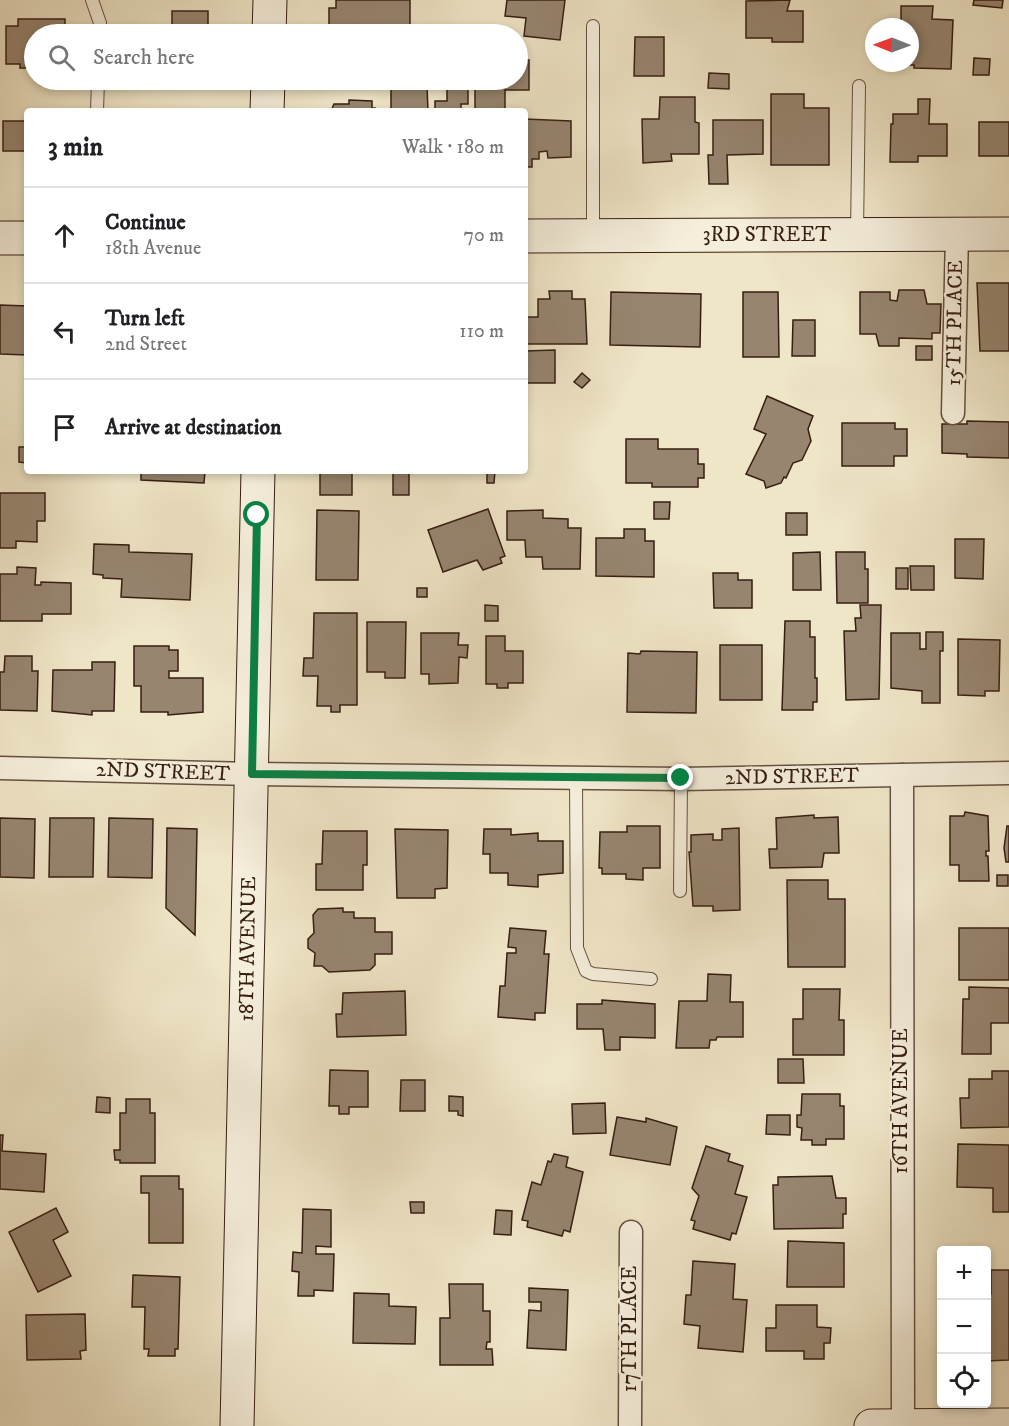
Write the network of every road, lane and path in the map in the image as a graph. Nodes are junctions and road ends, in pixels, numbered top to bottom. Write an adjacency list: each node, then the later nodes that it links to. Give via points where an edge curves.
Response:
1 (92, 0): 3 (lane)
2 (270, 0): 4 (street)
3 (100, 24)
4 (269, 24)
5 (593, 26): 15 (lane)
6 (859, 86): 11 (lane)
7 (98, 90): 9 (lane)
8 (268, 90): 10 (street)
9 (97, 108)
10 (267, 108)
11 (857, 234): 12 (street, 3RD STREET); 15 (street, 3RD STREET)
12 (957, 234): 13 (street, 3RD STREET); 18 (street, 15TH PLACE)
13 (1009, 234)
14 (528, 236): 15 (street, 3RD STREET)
15 (593, 236)
16 (0, 238): 17 (street)
17 (24, 238)
18 (952, 413)
19 (258, 474): 22 (street, 18TH AVENUE)
20 (0, 768): 22 (street, 2ND STREET)
21 (1009, 773): 23 (street, 2ND STREET)
22 (252, 774): 24 (street, 2ND STREET); 30 (street, 18TH AVENUE)
23 (903, 775): 25 (street, 2ND STREET); 33 (street, 16TH AVENUE)
24 (576, 778): 25 (street, 2ND STREET); 27 (lane, via 578,948 586,971)
25 (681, 778): 26 (lane)
26 (680, 891)
27 (651, 979)
28 (631, 1232): 31 (street, 17TH PLACE)
29 (1009, 1425): 33 (street)
30 (237, 1426)
31 (630, 1426)
32 (872, 1426): 33 (street)
33 (903, 1426)

